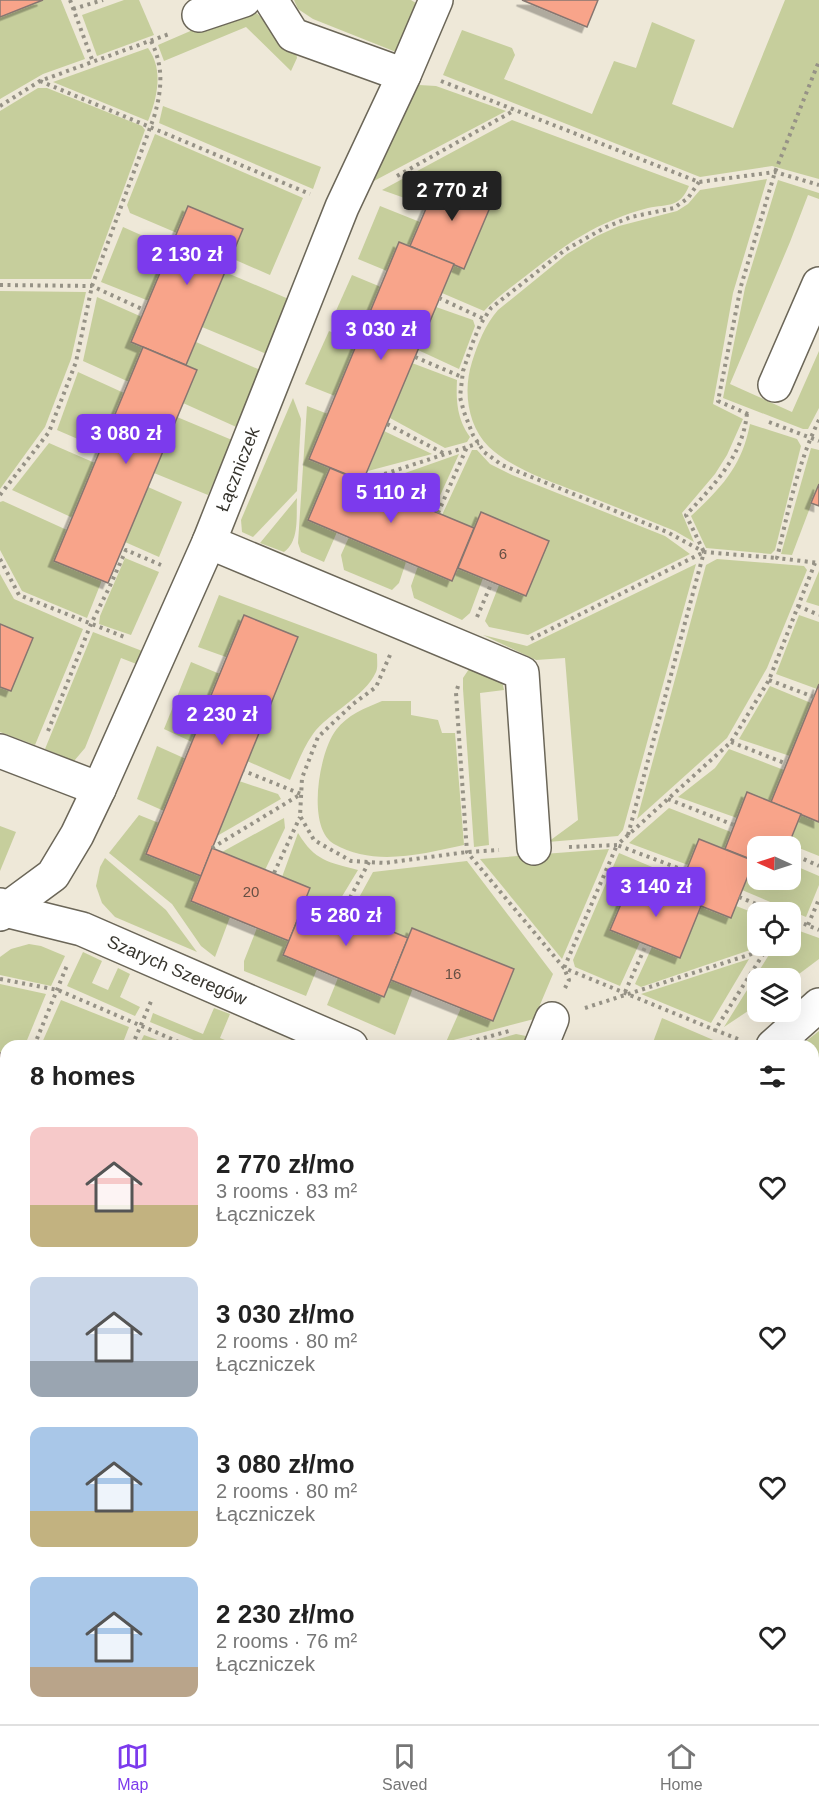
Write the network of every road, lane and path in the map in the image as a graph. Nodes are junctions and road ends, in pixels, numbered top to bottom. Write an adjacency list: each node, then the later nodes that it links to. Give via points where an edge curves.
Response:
1 (70, 0): 6 (path)
2 (103, 0): 6 (path)
3 (244, 0): 7 (street)
4 (272, 0): 11 (street, via 293,35)
5 (436, 0): 11 (street, Łączniczek)
6 (73, 9): 10 (path)
7 (199, 15): 8 (path)
8 (151, 40): 10 (path); 15 (path, via 161,80)
9 (819, 61): 16 (path)
10 (93, 62): 12 (path)
11 (404, 75): 14 (path, via 437,79); 20 (street, Łączniczek)
12 (39, 81): 13 (path); 15 (path)
13 (0, 106)
14 (515, 110): 17 (path); 18 (path)
15 (150, 127): 20 (path); 23 (path)
16 (775, 172): 18 (path); 19 (path); 30 (path, via 741,286 718,401)
17 (393, 178)
18 (699, 182): 26 (path, via 688,198 674,208 606,227 565,250 490,308)
19 (819, 185)
20 (342, 207): 43 (street, Łączniczek)
21 (819, 284): 29 (street)
22 (0, 285): 23 (path)
23 (92, 286): 25 (path); 41 (path, via 76,362 49,432)
24 (439, 298): 26 (path)
25 (144, 310)
26 (484, 319): 28 (path)
27 (415, 357): 28 (path)
28 (462, 377): 37 (path, via 460,398)
29 (775, 386)
30 (747, 413): 31 (path); 44 (path, via 738,450 718,481 686,516)
31 (758, 417)
32 (819, 420): 35 (path)
33 (768, 422): 35 (path)
34 (387, 424): 39 (path)
35 (810, 438): 36 (path); 45 (path)
36 (819, 441)
37 (478, 443): 38 (path); 44 (path, via 502,465 667,532)
38 (467, 447): 39 (path); 42 (path)
39 (446, 454): 40 (path)
40 (363, 481)
41 (0, 495)
42 (438, 513)
43 (209, 542): 48 (street, Łączniczek); 54 (street)
44 (704, 552): 45 (path); 55 (path); 70 (path)
45 (777, 558): 47 (path)
46 (0, 559): 53 (path, via 19,596)
47 (817, 563): 50 (path)
48 (191, 578): 53 (path, via 126,549); 57 (street, Łączniczek)
49 (492, 582): 52 (path)
50 (798, 606): 51 (path); 58 (path)
51 (819, 615)
52 (477, 618)
53 (91, 624): 57 (path); 63 (path)
54 (403, 624): 56 (street); 66 (path, via 376,687 318,737 302,778)
55 (527, 641)
56 (465, 648): 73 (street, via 522,673); 74 (path, via 456,693)
57 (161, 652): 65 (street, Łączniczek)
58 (769, 680): 59 (path); 60 (path)
59 (814, 697)
60 (731, 742): 62 (path); 67 (path)
61 (0, 751): 63 (street)
62 (787, 764)
63 (34, 765): 65 (street)
64 (244, 771): 66 (path)
65 (99, 789): 83 (street, Łączniczek, via 53,875)
66 (302, 794): 68 (path); 72 (path)
67 (668, 800): 69 (path); 70 (path)
68 (300, 816): 76 (path, via 314,840 351,861); 79 (path)
69 (734, 825)
70 (628, 835): 71 (path)
71 (617, 845): 73 (path); 78 (path); 93 (path)
72 (212, 848)
73 (534, 848): 74 (path)
74 (467, 852): 76 (path); 93 (path)
75 (801, 858): 77 (path)
76 (369, 862): 84 (path)
77 (819, 866)
78 (686, 871)
79 (274, 873)
80 (739, 897): 82 (path)
81 (819, 899): 86 (path)
82 (751, 902)
83 (2, 910): 87 (street, Szarych Szeregów)
84 (343, 911)
85 (801, 922): 86 (path)
86 (808, 925): 88 (path)
87 (82, 929): 92 (street, Szarych Szeregów); 95 (path)
88 (819, 930)
89 (646, 945): 96 (path)
90 (747, 954): 96 (path)
91 (762, 956): 99 (path)
92 (167, 966): 98 (path); 104 (street, Szarych Szeregów)
93 (564, 968): 96 (path); 100 (path, via 569,980)
94 (0, 979): 95 (path)
95 (58, 990): 98 (path); 101 (path)
96 (627, 993): 99 (path); 100 (path)
97 (819, 1005): 107 (street)
98 (141, 1025): 102 (path); 103 (path)
99 (715, 1030): 106 (path)
100 (547, 1032): 105 (path)
101 (37, 1040)
102 (135, 1040)
103 (175, 1040)
104 (337, 1040)
105 (494, 1040)
106 (746, 1040)
107 (765, 1040)

